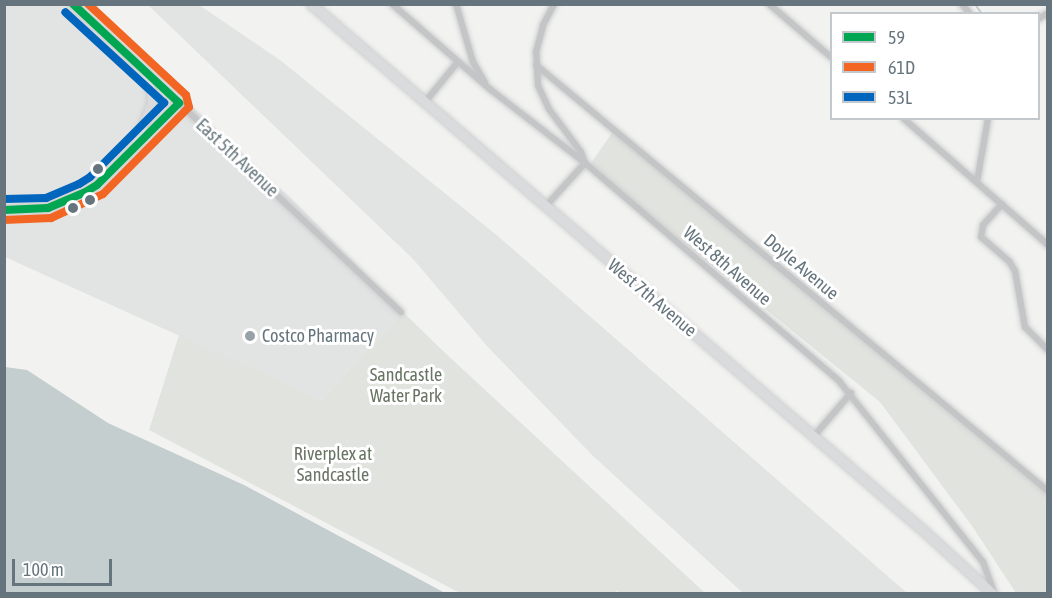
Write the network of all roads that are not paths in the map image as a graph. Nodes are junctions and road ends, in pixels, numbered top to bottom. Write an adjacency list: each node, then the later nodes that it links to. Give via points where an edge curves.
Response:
1 (72, 4): 10 (street, East 5th Avenue)
2 (310, 4): 12 (main road, West 7th Avenue)
3 (392, 4): 8 (street, West 8th Avenue)
4 (456, 4): 11 (street, via 473,63)
5 (554, 4): 9 (street, via 543,25)
6 (769, 4): 7 (street)
7 (830, 57)
8 (457, 63): 11 (street, West 8th Avenue); 12 (street)
9 (536, 65): 17 (street, via 538,85 549,109); 27 (street, Doyle Avenue)
10 (142, 69): 13 (street, East 5th Avenue); 16 (street, via 152,103)
11 (491, 90): 17 (street, West 8th Avenue)
12 (424, 102): 20 (main road, West 7th Avenue)
13 (179, 103): 16 (street); 23 (street, East 5th Avenue)
14 (905, 120): 18 (street)
15 (988, 120): 18 (street)
16 (135, 147): 21 (street, via 84,193 48,208)
17 (585, 163): 20 (street); 25 (street, West 8th Avenue)
18 (977, 182): 19 (street)
19 (1002, 204): 22 (street); 24 (street, via 983,225 981,237 1015,271 1025,327)
20 (545, 207): 26 (main road, West 7th Avenue)
21 (4, 210)
22 (1047, 245)
23 (400, 312)
24 (1047, 350)
25 (851, 393): 26 (street); 28 (street, West 8th Avenue, via 983,562)
26 (814, 436): 28 (main road, West 7th Avenue)
27 (1047, 491)
28 (994, 594)

